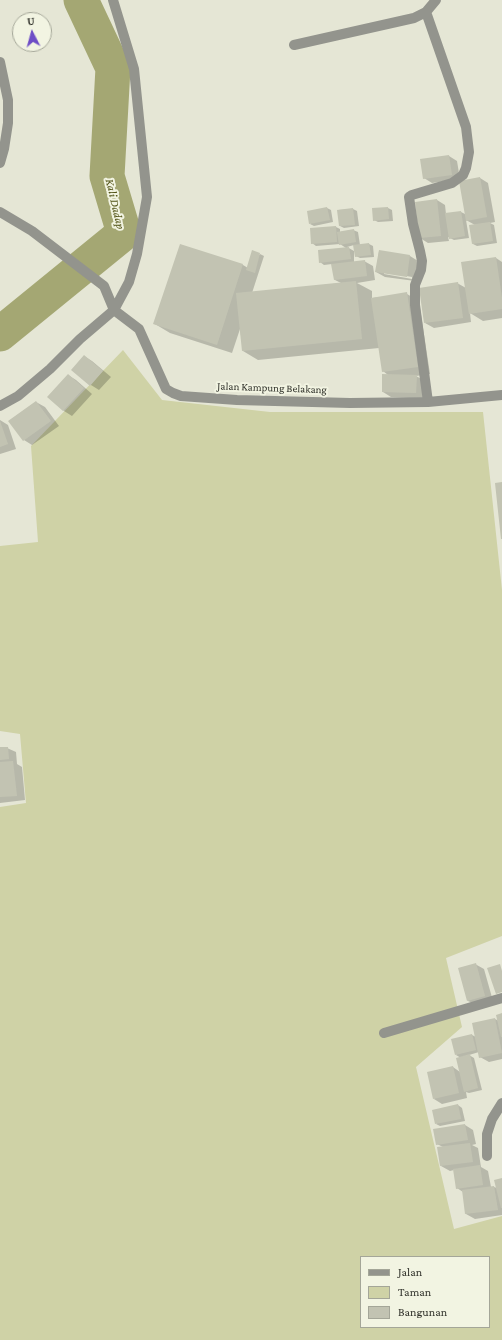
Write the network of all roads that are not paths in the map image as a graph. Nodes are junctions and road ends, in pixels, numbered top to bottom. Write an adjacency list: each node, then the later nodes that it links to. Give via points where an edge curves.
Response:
1 (113, 0): 8 (street, via 134,69 147,197 137,254 129,282)
2 (436, 0): 3 (street)
3 (426, 12): 4 (street, via 414,18); 10 (street, via 466,128 469,152 463,175 452,182 409,197 422,261 415,285 415,305)
4 (294, 45)
5 (0, 62): 6 (street, via 8,100 8,123)
6 (0, 163)
7 (0, 212): 8 (street, Jalan Kampung Belakang, via 32,231 104,286)
8 (114, 310): 10 (street, Jalan Kampung Belakang, via 138,329 166,389 181,396 237,400); 11 (street, via 18,396)
9 (502, 395): 10 (street, Jalan Kampung Belakang)
10 (428, 402)
11 (0, 406)
12 (502, 998): 13 (street)
13 (384, 1033)
14 (502, 1102): 15 (street, via 487,1134)
15 (487, 1156)

